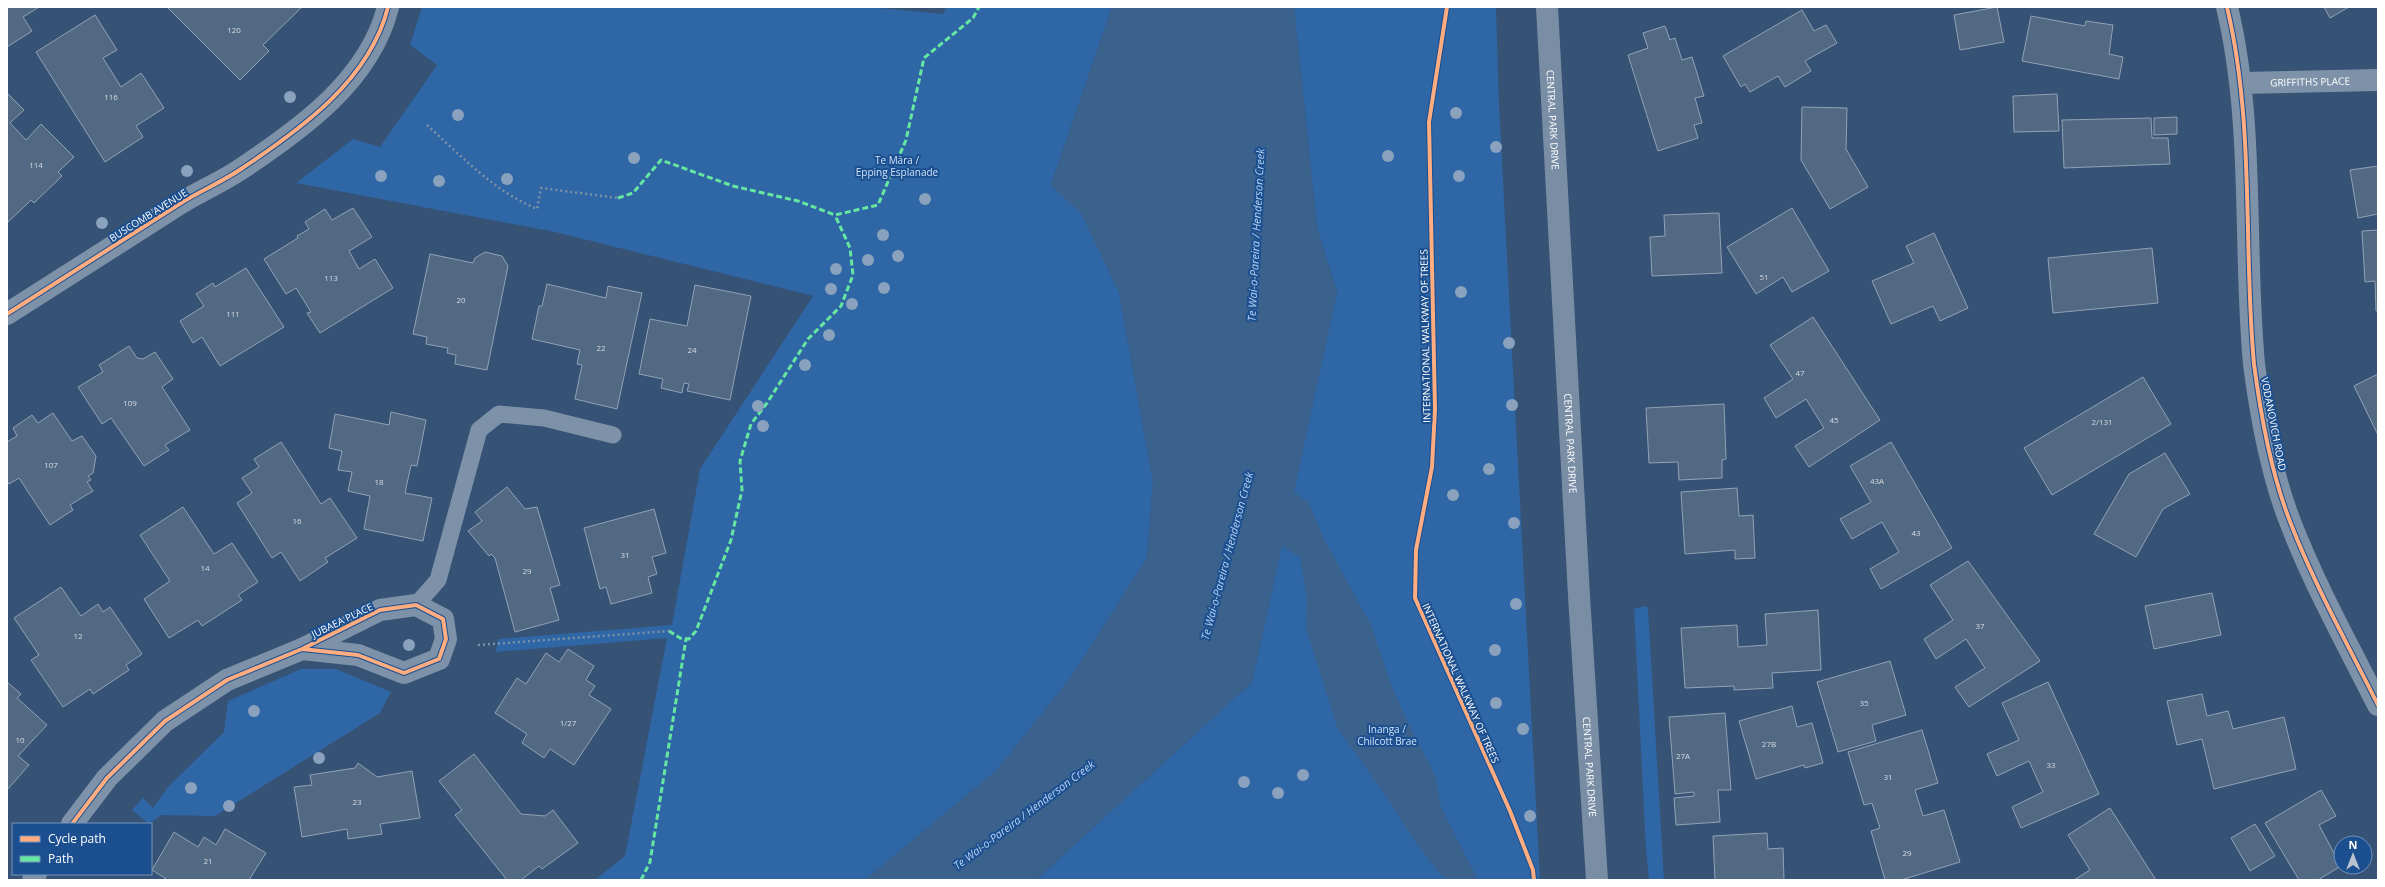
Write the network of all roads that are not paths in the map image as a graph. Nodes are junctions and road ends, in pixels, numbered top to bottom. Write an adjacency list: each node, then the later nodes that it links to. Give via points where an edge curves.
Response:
1 (388, 7): 6 (street, BUSCOMB AVENUE, via 384,24 365,61 316,114 241,170 187,199)
2 (1547, 7): 12 (main road, CENTRAL PARK DRIVE)
3 (2227, 7): 5 (street, VODANOVICH ROAD)
4 (2378, 80): 5 (street, GRIFFITHS PLACE)
5 (2242, 83): 10 (street, VODANOVICH ROAD, via 2247,157 2252,342 2268,447 2290,523 2324,598)
6 (7, 314)
7 (613, 435): 8 (lane, via 544,418 499,414 479,430 438,580)
8 (416, 605): 9 (street, JUBAEA PLACE, via 380,610); 9 (street, JUBAEA PLACE, via 443,619 446,639 439,658 404,673 358,655)
9 (302, 649): 11 (street, JUBAEA PLACE, via 227,680 165,721 107,778)
10 (2378, 705)
11 (73, 823)
12 (1597, 880)

